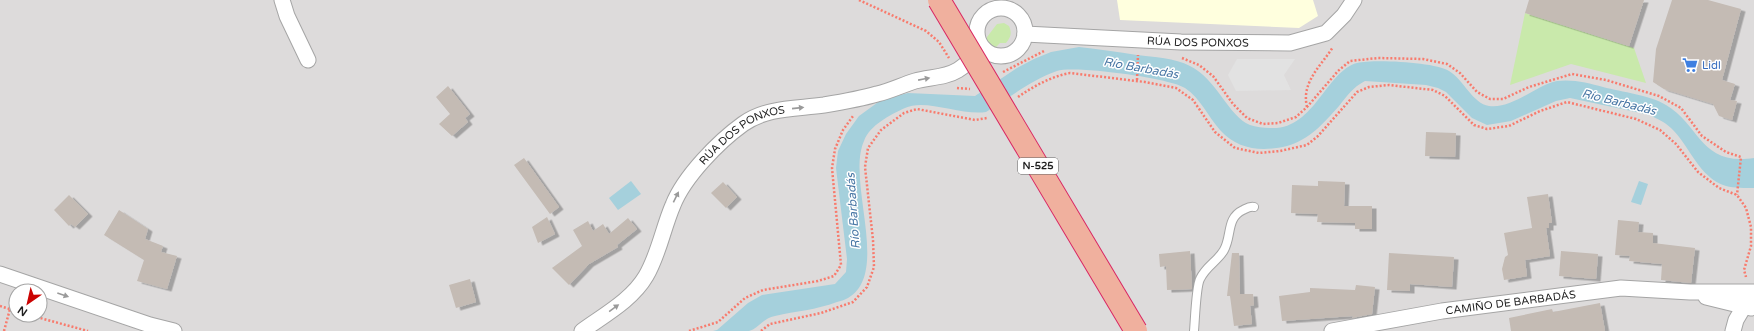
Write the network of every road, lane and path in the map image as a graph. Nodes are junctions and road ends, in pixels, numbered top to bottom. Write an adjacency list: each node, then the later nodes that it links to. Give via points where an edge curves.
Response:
1 (282, 0): 14 (street, via 286,16)
2 (859, 0): 15 (path, via 926,32 939,42)
3 (939, 0): 38 (highway, N-525, bridge)
4 (1354, 0): 6 (street, RÚA DOS PONXOS, via 1326,33 1290,43 1181,42)
5 (1008, 5): 6 (street, via 1019,16); 8 (street, via 992,10 980,20 977,35)
6 (1025, 34): 8 (street, via 1019,48 1013,53 998,56)
7 (1334, 45): 21 (path, via 1311,79 1304,96)
8 (984, 49): 15 (street, RÚA DOS PONXOS)
9 (1048, 50): 16 (path)
10 (1135, 50): 11 (path)
11 (1142, 52)
12 (1138, 55): 17 (path)
13 (1177, 57): 21 (path, via 1199,65 1213,76 1247,118 1263,124 1278,123 1296,117)
14 (308, 60)
15 (958, 70): 35 (street, RÚA DOS PONXOS, one-way to 15, via 639,286 653,261 673,206 687,180 725,139 743,124 757,115 770,111 824,105 877,94)
16 (999, 74)
17 (1137, 80): 20 (path, via 1070,73 1058,75 1034,86); 24 (path, via 1176,88 1193,100 1215,132 1235,148 1259,153 1307,145 1357,92 1369,87 1389,85 1433,90 1445,96 1474,125 1487,129 1509,126 1540,111 1567,102 1636,119 1660,130 1676,144 1698,172 1719,188)
18 (956, 88): 19 (path)
19 (971, 89)
20 (1016, 98)
21 (1307, 107): 24 (path, via 1350,60 1378,58 1447,64 1460,73 1477,92 1490,99 1503,99 1529,87 1572,74 1606,80 1665,99 1681,108 1702,136 1726,152 1741,157)
22 (856, 111): 36 (path, via 843,130 835,149 832,168 841,265 834,276 763,290 745,298 718,322)
23 (989, 117): 37 (path, via 975,120 917,109 904,113 881,130 868,148 865,167 874,267 867,287 853,302 821,313 770,324)
24 (1737, 195): 28 (path, via 1746,208 1751,227 1751,246 1744,270)
25 (1254, 207): 39 (lane, via 1238,213 1232,219 1224,251 1209,265 1199,280)
26 (0, 274): 34 (street, one-way to 34)
27 (1690, 292): 28 (street, CAMIÑO DE BARBADÁS); 28 (street, CAMIÑO DE BARBADÁS); 40 (street, CAMIÑO DE BARBADÁS, via 1621,288 1442,312)
28 (1747, 297): 31 (street, via 1736,312)
29 (8, 316): 32 (path)
30 (48, 320): 33 (path)
31 (1735, 326)
32 (4, 331)
33 (88, 331)
34 (174, 331)
35 (582, 331)
36 (689, 331)
37 (761, 331)
38 (1136, 331)
39 (1194, 331)
40 (1332, 331)

